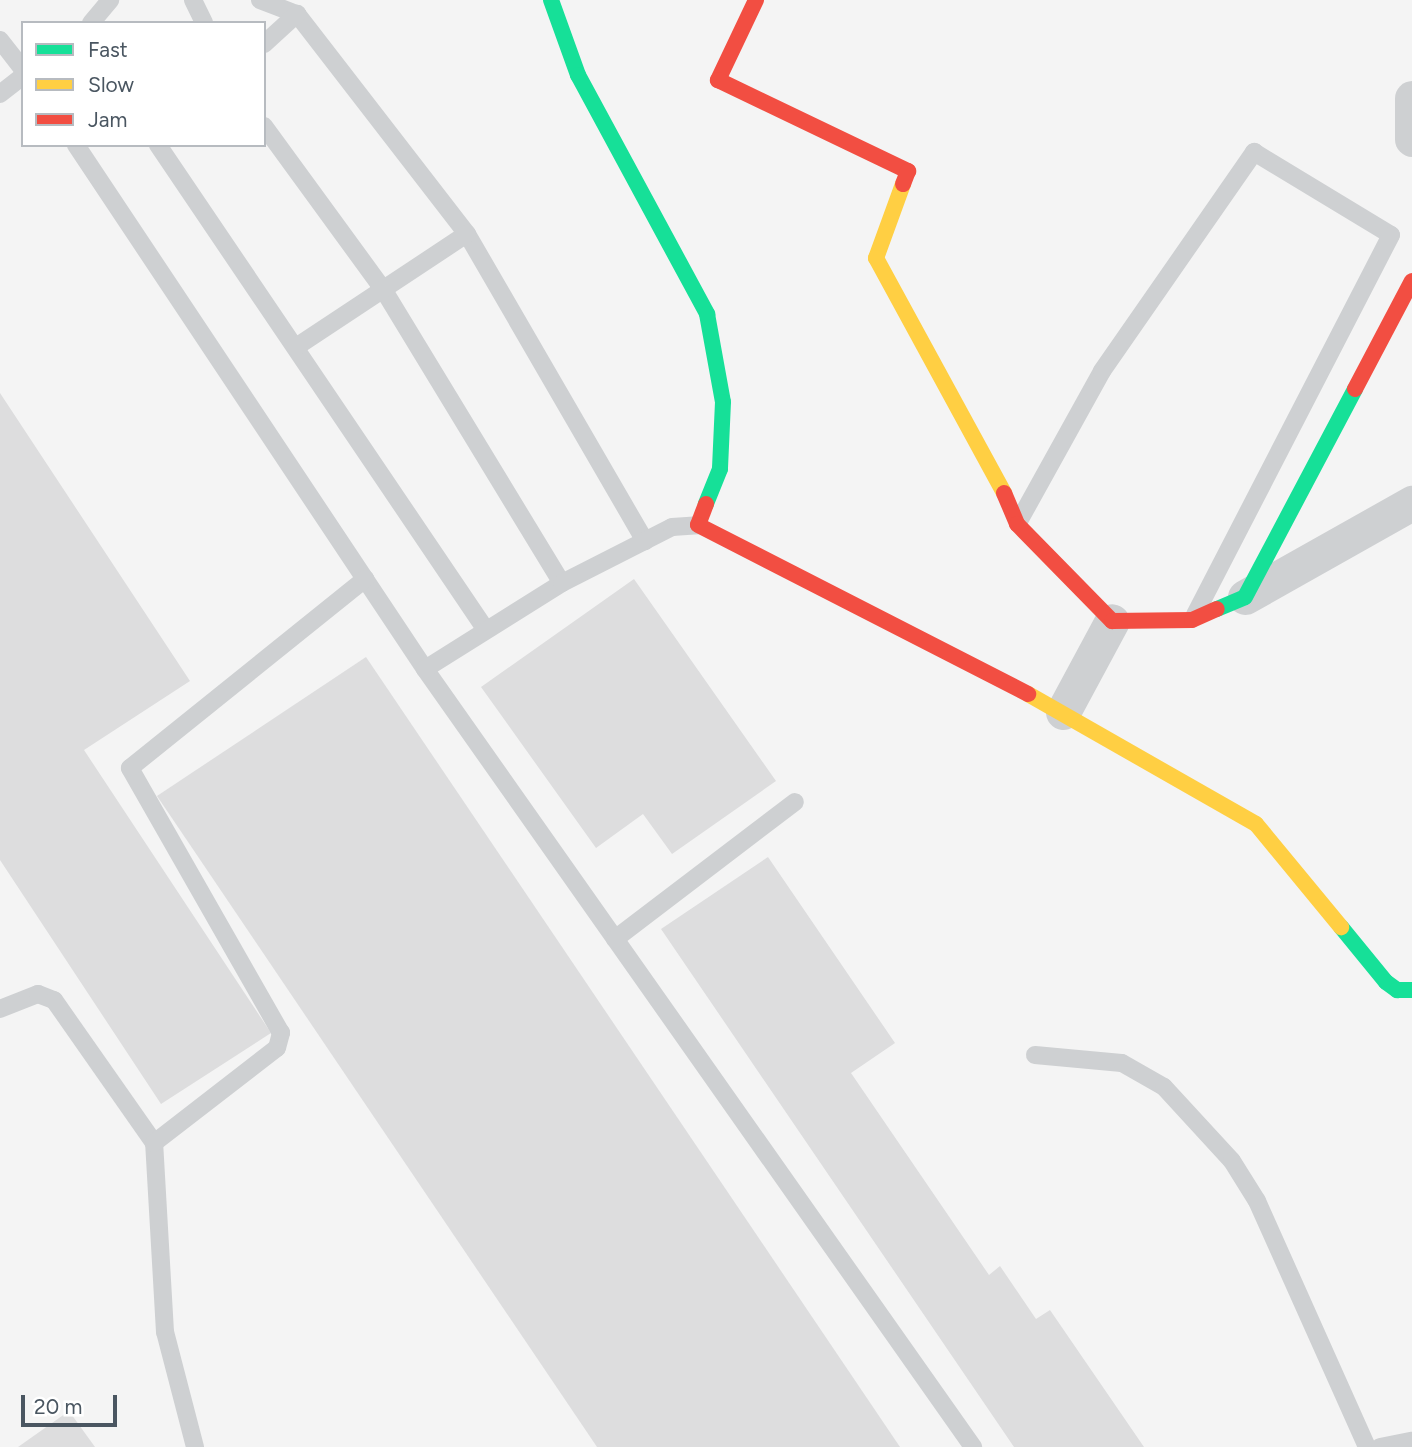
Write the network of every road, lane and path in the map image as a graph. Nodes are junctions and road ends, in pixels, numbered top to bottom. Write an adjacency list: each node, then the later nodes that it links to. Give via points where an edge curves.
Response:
1 (110, 0): 7 (lane)
2 (194, 0): 8 (lane)
3 (260, 0): 6 (lane)
4 (551, 0): 25 (street, via 578,75 707,314 722,416 720,469)
5 (756, 0): 24 (street, via 718,80 908,171 876,258 1000,482)
6 (297, 14): 10 (lane); 19 (lane)
7 (93, 21)
8 (203, 21)
9 (0, 40): 11 (lane)
10 (266, 42)
11 (21, 66)
12 (21, 78): 13 (lane)
13 (0, 94)
14 (1412, 98): 16 (street)
15 (266, 129): 21 (lane)
16 (1412, 139)
17 (77, 147): 27 (lane)
18 (159, 147): 22 (lane)
19 (467, 234): 21 (lane); 26 (lane)
20 (1412, 281): 29 (street)
21 (383, 289): 22 (lane); 28 (lane)
22 (296, 347): 32 (lane)
23 (1412, 503): 29 (street)
24 (1017, 524): 30 (lane, via 1102,371 1254,152 1391,235); 31 (street)
25 (698, 525): 26 (lane, via 672,527); 34 (street)
26 (645, 541): 28 (lane)
27 (365, 579): 33 (lane); 40 (lane, via 130,768 281,1033 277,1048)
28 (562, 583): 32 (lane)
29 (1245, 597): 30 (street)
30 (1192, 620): 31 (street)
31 (1112, 621): 34 (street)
32 (486, 629): 33 (lane)
33 (425, 669): 36 (lane)
34 (1063, 712): 37 (street, via 1256,824 1386,982 1397,990)
35 (795, 802): 36 (lane)
36 (615, 939): 43 (lane)
37 (1412, 990)
38 (0, 1009): 40 (lane, via 38,994 54,1000)
39 (1035, 1055): 44 (lane, via 1122,1063 1164,1087 1232,1161 1257,1201)
40 (154, 1143): 42 (lane, via 165,1332)
41 (1412, 1441): 45 (lane)
42 (195, 1447)
43 (973, 1447)
44 (1367, 1447)
45 (1380, 1447)

